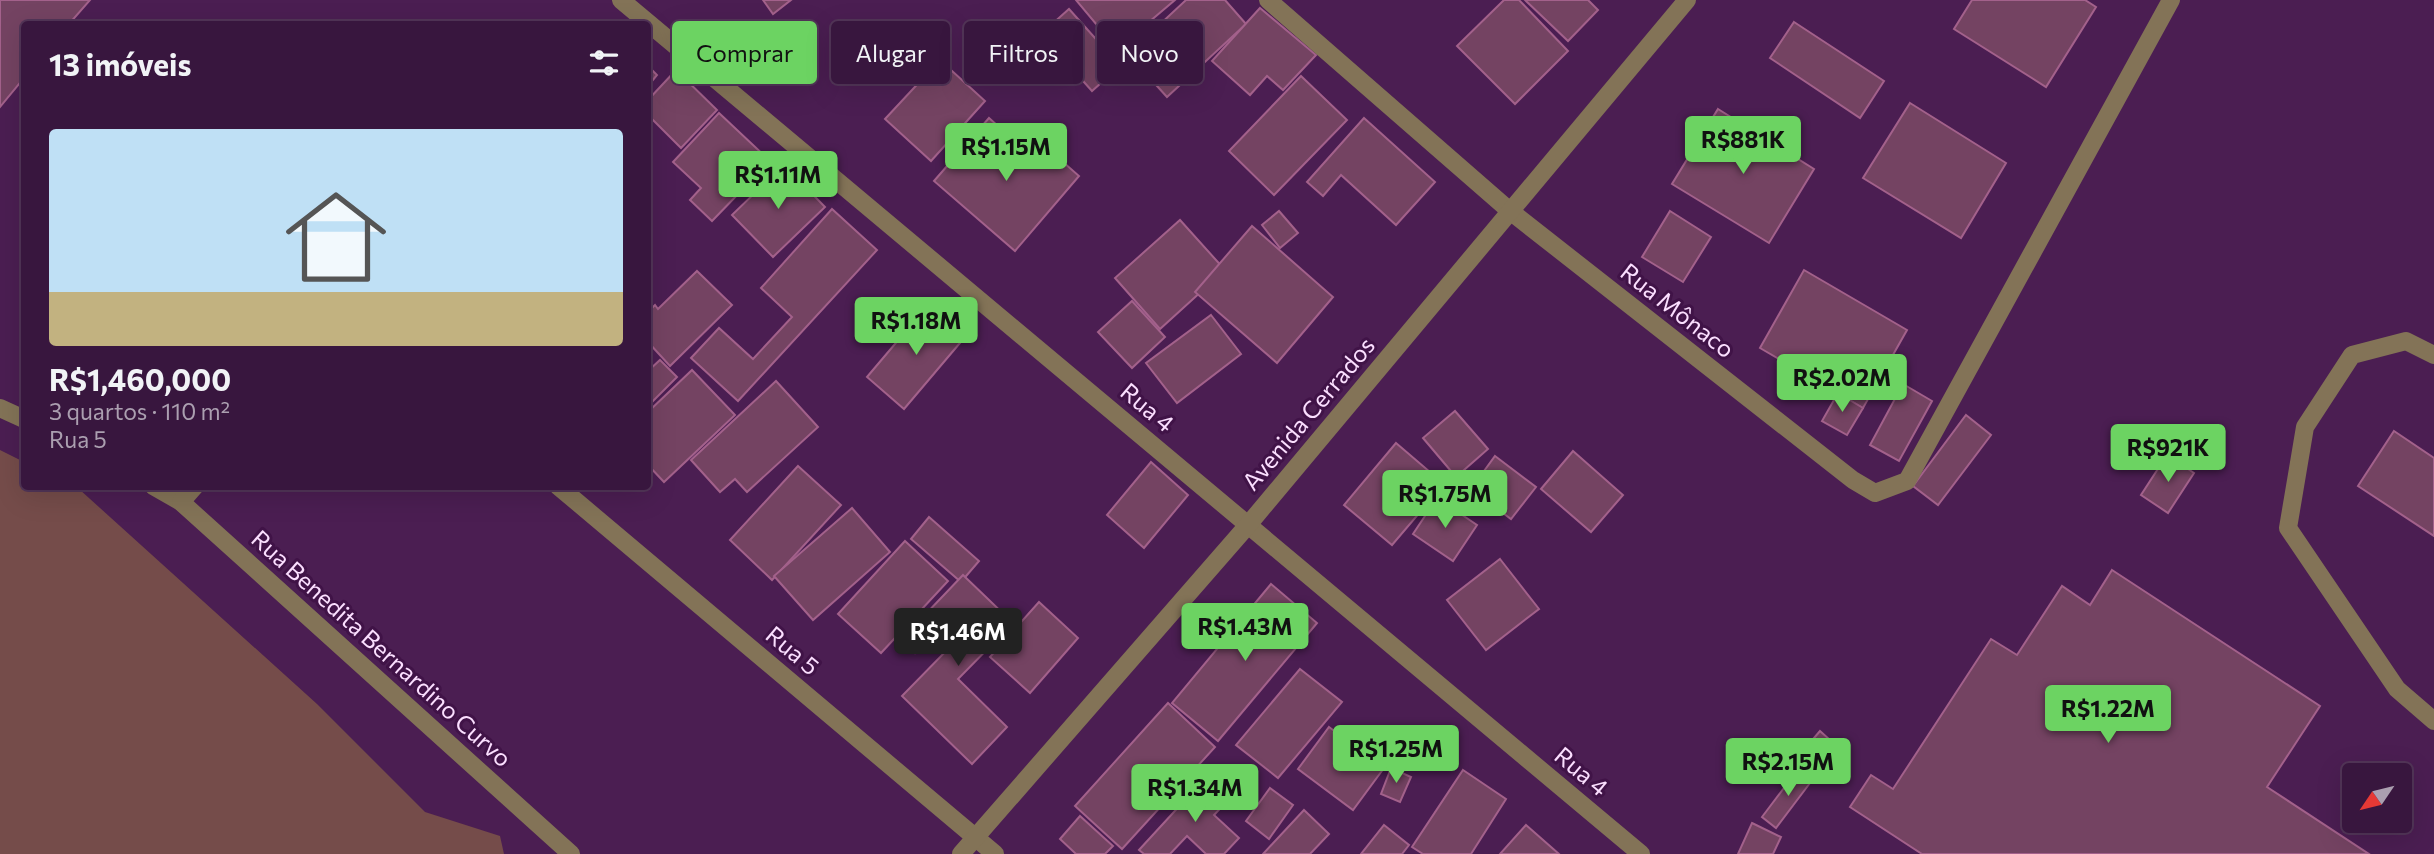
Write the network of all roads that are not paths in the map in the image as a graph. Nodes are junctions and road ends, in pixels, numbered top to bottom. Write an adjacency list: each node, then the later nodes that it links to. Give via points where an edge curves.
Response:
1 (621, 0): 5 (street, Rua 4)
2 (1268, 0): 7 (street, Rua Mônaco)
3 (1687, 0): 7 (street, Avenida Cerrados)
4 (2172, 0): 7 (street, Rua Mônaco, via 1907,481 1875,493)
5 (646, 21)
6 (651, 25): 15 (street, Rua 4)
7 (1510, 211): 15 (street, Avenida Cerrados)
8 (2434, 355): 16 (street, via 2406,341 2352,355 2305,427 2288,528 2397,689)
9 (0, 408): 10 (street)
10 (21, 418)
11 (160, 490): 14 (street, Rua Benedita Bernardino Curvo)
12 (192, 490): 14 (street)
13 (563, 490): 17 (street, Rua 5)
14 (181, 502): 18 (street, Rua Benedita Bernardino Curvo)
15 (1248, 525): 17 (street, Avenida Cerrados); 21 (street, Rua 4)
16 (2434, 721)
17 (975, 836): 19 (street, Avenida Cerrados); 20 (street, Rua 5)
18 (571, 854)
19 (961, 854)
20 (995, 854)
21 (1641, 854)

